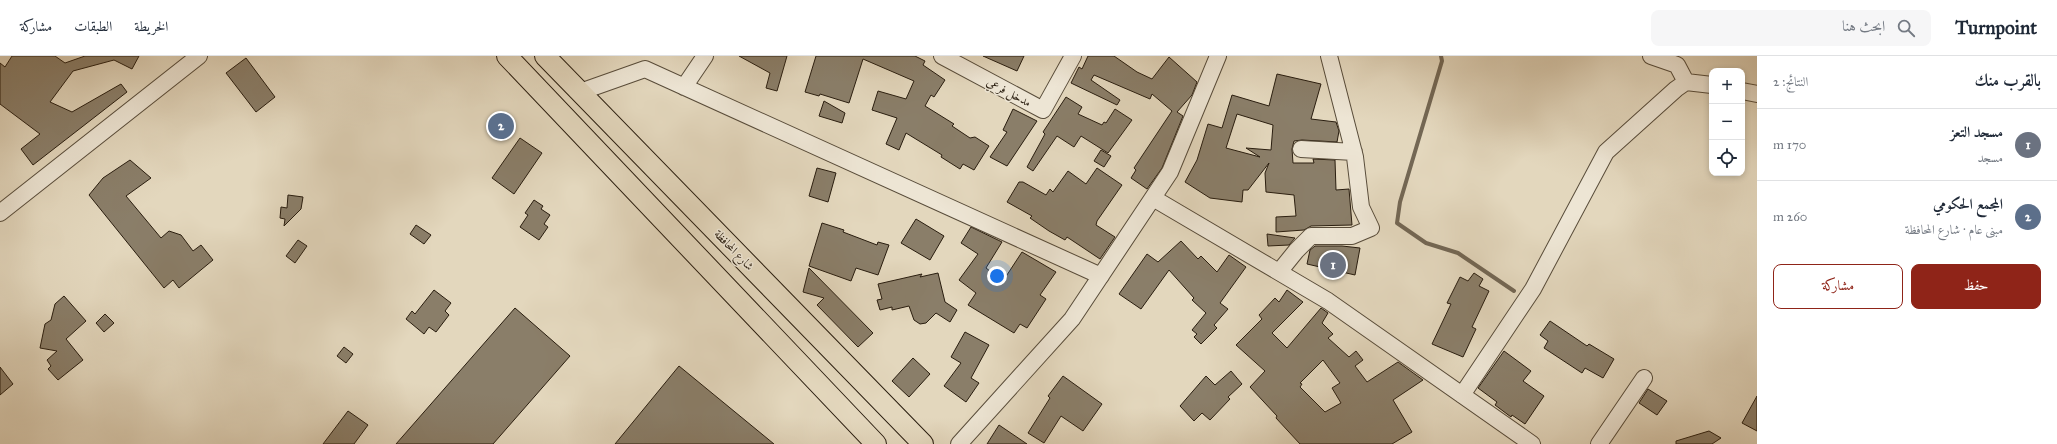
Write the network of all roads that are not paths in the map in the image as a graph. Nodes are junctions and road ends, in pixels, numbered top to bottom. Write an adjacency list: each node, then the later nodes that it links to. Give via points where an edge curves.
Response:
1 (199, 56): 20 (street)
2 (507, 56): 25 (main road)
3 (546, 56): 14 (main road, شارع المحافظة)
4 (705, 56): 13 (street)
5 (942, 56): 6 (street, مدخل فرعي, via 1043,110)
6 (1073, 56)
7 (1216, 56): 19 (street, via 1170,172)
8 (1330, 56): 18 (street)
9 (1651, 56): 10 (street)
10 (1680, 61): 11 (street)
11 (1686, 82): 12 (street); 24 (street, via 1606,152 1533,289)
12 (1709, 85)
13 (684, 86): 14 (street, via 645,69); 22 (street)
14 (580, 92): 26 (main road, شارع المحافظة)
15 (1745, 92): 16 (street)
16 (1757, 94)
17 (1301, 149): 18 (street)
18 (1354, 152): 21 (street, via 1361,207 1371,228 1352,236 1311,236)
19 (1153, 198): 21 (street); 22 (street)
20 (0, 214)
21 (1279, 272): 24 (street, via 1328,301)
22 (1101, 276): 27 (street, via 1072,319)
23 (1644, 378): 29 (street)
24 (1462, 395): 28 (street)
25 (876, 444)
26 (923, 444)
27 (958, 444)
28 (1532, 444)
29 (1600, 444)

